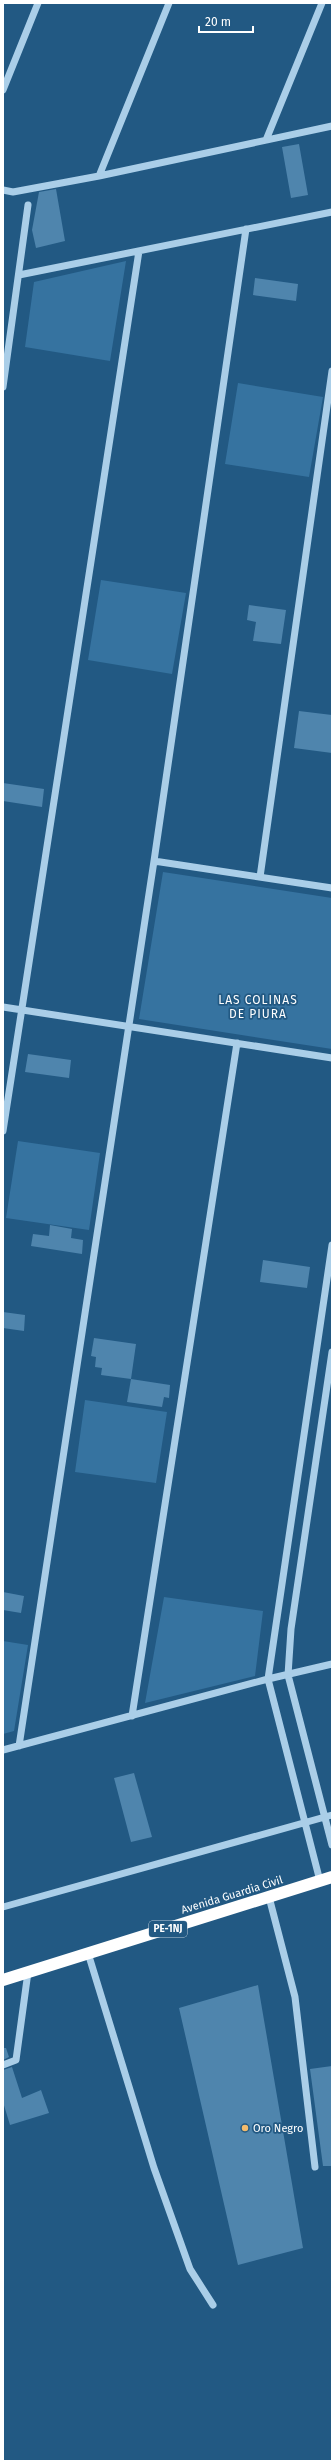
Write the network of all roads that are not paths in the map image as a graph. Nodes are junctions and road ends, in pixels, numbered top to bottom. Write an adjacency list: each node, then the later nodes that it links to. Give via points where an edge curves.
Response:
1 (38, 3): 4 (street)
2 (169, 3): 8 (street)
3 (322, 3): 7 (street)
4 (5, 79): 5 (street)
5 (3, 90)
6 (332, 126): 7 (street)
7 (266, 140): 8 (street)
8 (99, 176): 9 (street, via 13,192)
9 (3, 190)
10 (28, 205): 14 (street)
11 (332, 212): 12 (street)
12 (246, 229): 13 (street); 17 (street)
13 (139, 251): 14 (street); 21 (street)
14 (19, 275): 16 (street)
15 (332, 371): 18 (street)
16 (3, 387)
17 (154, 861): 18 (street); 22 (street)
18 (260, 877): 19 (street)
19 (332, 888)
20 (3, 1007): 21 (street)
21 (21, 1010): 22 (street); 25 (street)
22 (128, 1027): 23 (street); 32 (street)
23 (237, 1043): 24 (street); 31 (street)
24 (332, 1058)
25 (3, 1131)
26 (332, 1245): 30 (street)
27 (332, 1352): 29 (street, via 290,1629)
28 (332, 1664): 29 (street)
29 (288, 1675): 30 (street); 35 (street)
30 (268, 1679): 31 (street); 36 (street)
31 (132, 1716): 32 (street)
32 (19, 1746): 33 (street)
33 (3, 1750)
34 (332, 1814): 35 (street)
35 (324, 1817): 36 (street); 37 (street)
36 (304, 1821): 39 (street); 41 (street)
37 (332, 1845)
38 (332, 1877): 39 (highway, Avenida Guardia Civil / PE-1NJ)
39 (320, 1881): 40 (highway, Avenida Guardia Civil / PE-1NJ)
40 (269, 1897): 42 (highway, Avenida Guardia Civil / PE-1NJ); 46 (street, via 295,1997)
41 (3, 1908)
42 (88, 1953): 43 (highway, Avenida Guardia Civil / PE-1NJ); 47 (street, via 154,2168 182,2247 190,2269)
43 (28, 1972): 44 (highway, Avenida Guardia Civil / PE-1NJ); 45 (street, via 16,2060)
44 (3, 1980)
45 (3, 2065)
46 (315, 2167)
47 (213, 2305)

